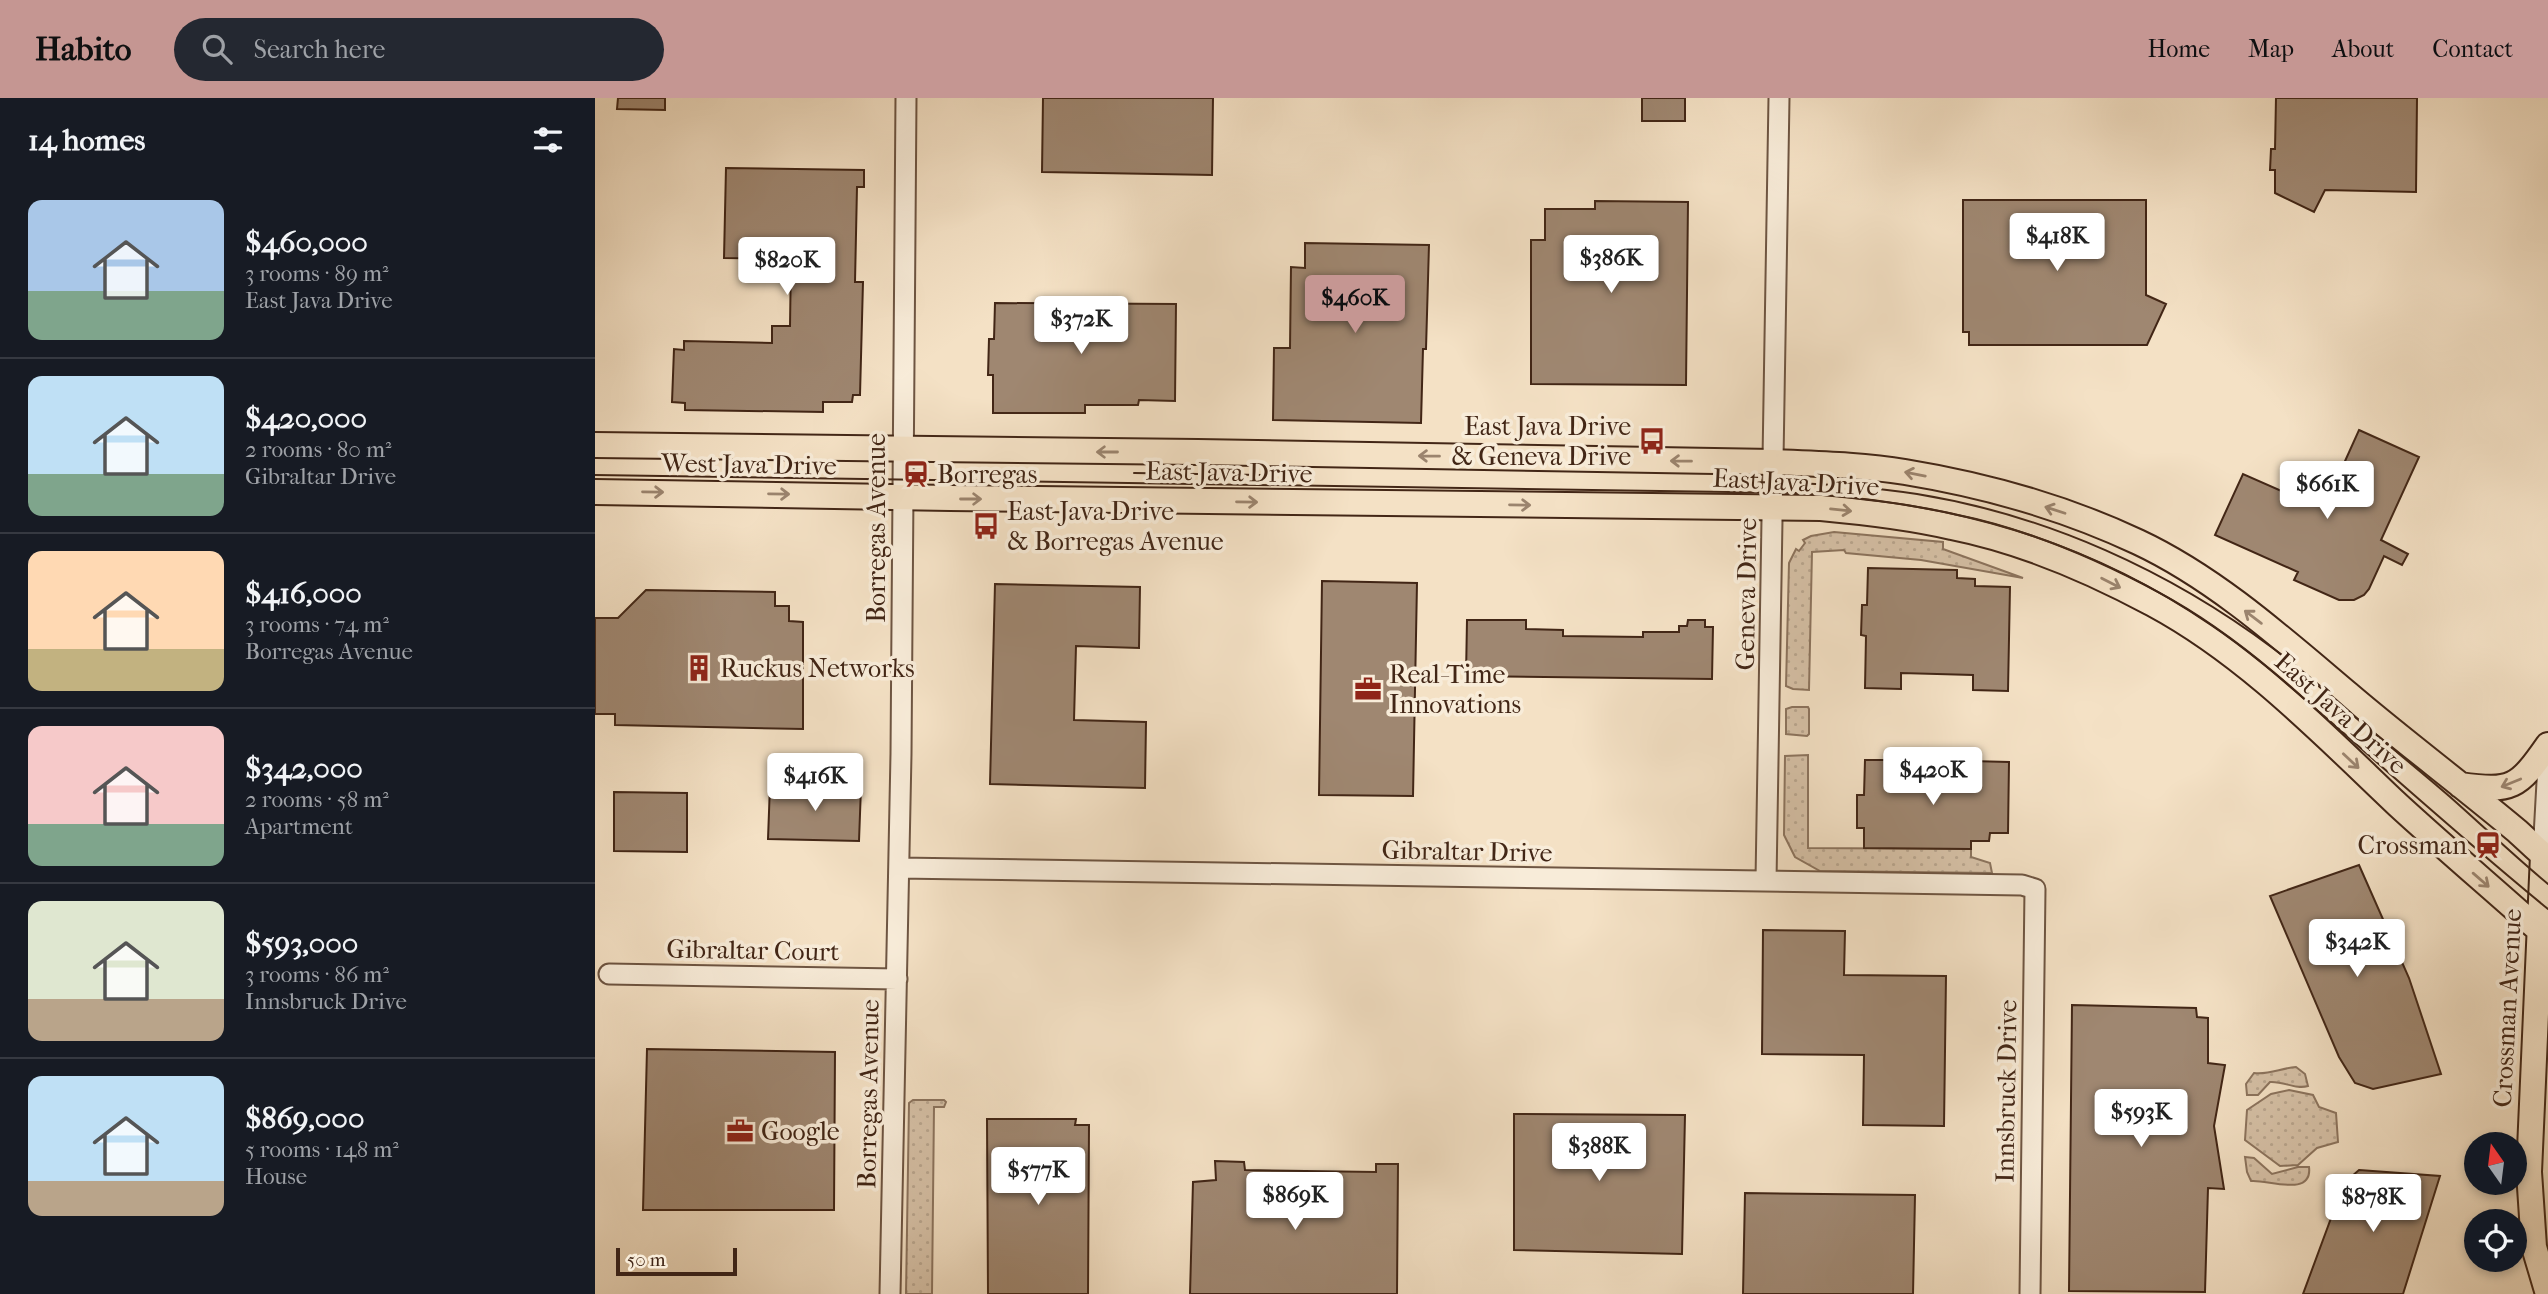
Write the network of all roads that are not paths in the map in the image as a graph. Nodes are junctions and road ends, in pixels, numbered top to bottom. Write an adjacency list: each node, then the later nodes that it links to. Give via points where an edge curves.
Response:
1 (906, 98): 4 (street, Borregas Avenue)
2 (1779, 98): 5 (street, Geneva Drive)
3 (595, 445): 4 (main road, West Java Drive)
4 (902, 450): 5 (main road, East Java Drive, one-way to 4); 7 (street, Borregas Avenue)
5 (1773, 463): 8 (street, Geneva Drive); 11 (main road, East Java Drive, one-way to 5, via 2293,647 2212,586 2139,543 2060,511 1981,488 1905,472)
6 (595, 492): 7 (main road, West Java Drive, one-way to 7)
7 (903, 497): 8 (main road, East Java Drive, one-way to 8); 13 (street, Borregas Avenue)
8 (1773, 508): 14 (street, Geneva Drive); 16 (main road, East Java Drive, one-way to 16, via 1883,514 1954,527 2049,556 2155,605 2274,689)
9 (2548, 745): 11 (main road, one-way to 11, via 2530,771 2508,787)
10 (2548, 765): 12 (street, Crossman Avenue)
11 (2458, 785): 12 (main road, East Java Drive)
12 (2546, 857): 16 (main road, Crossman Avenue)
13 (899, 868): 14 (street, Gibraltar Drive); 18 (street, Borregas Avenue)
14 (1766, 881): 15 (street, Gibraltar Drive)
15 (2035, 888): 22 (street, Innsbruck Drive)
16 (2545, 935): 20 (main road, Crossman Avenue)
17 (609, 974): 18 (street, Gibraltar Court)
18 (897, 979): 21 (street, Borregas Avenue)
19 (2548, 1048): 20 (main road)
20 (2532, 1091): 23 (main road, Crossman Avenue, via 2531,1213 2534,1247)
21 (890, 1294)
22 (2030, 1294)
23 (2548, 1294)

